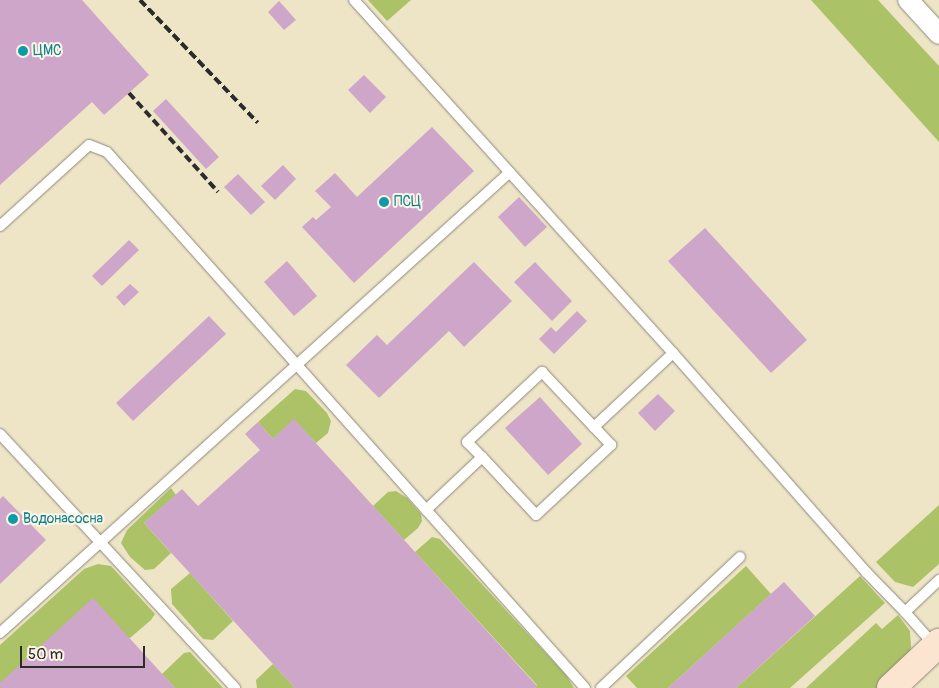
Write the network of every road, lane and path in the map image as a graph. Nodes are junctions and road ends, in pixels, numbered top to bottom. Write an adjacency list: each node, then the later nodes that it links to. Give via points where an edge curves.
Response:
1 (354, 0): 4 (lane)
2 (908, 0): 3 (street)
3 (939, 34)
4 (510, 172): 6 (lane); 7 (lane)
5 (0, 226): 7 (lane, via 89,145 107,152)
6 (673, 353): 8 (lane); 15 (lane)
7 (296, 366): 11 (lane); 12 (lane)
8 (594, 427): 10 (lane, via 542,372 467,442); 10 (lane, via 611,445 536,515)
9 (0, 434): 12 (lane)
10 (482, 457): 11 (lane)
11 (426, 510): 19 (lane)
12 (99, 541): 16 (lane); 18 (lane)
13 (740, 557): 20 (lane)
14 (939, 580): 15 (lane)
15 (905, 612): 17 (lane)
16 (0, 633)
17 (937, 645): 21 (street)
18 (235, 688)
19 (585, 688)
20 (601, 688)
21 (891, 688)

